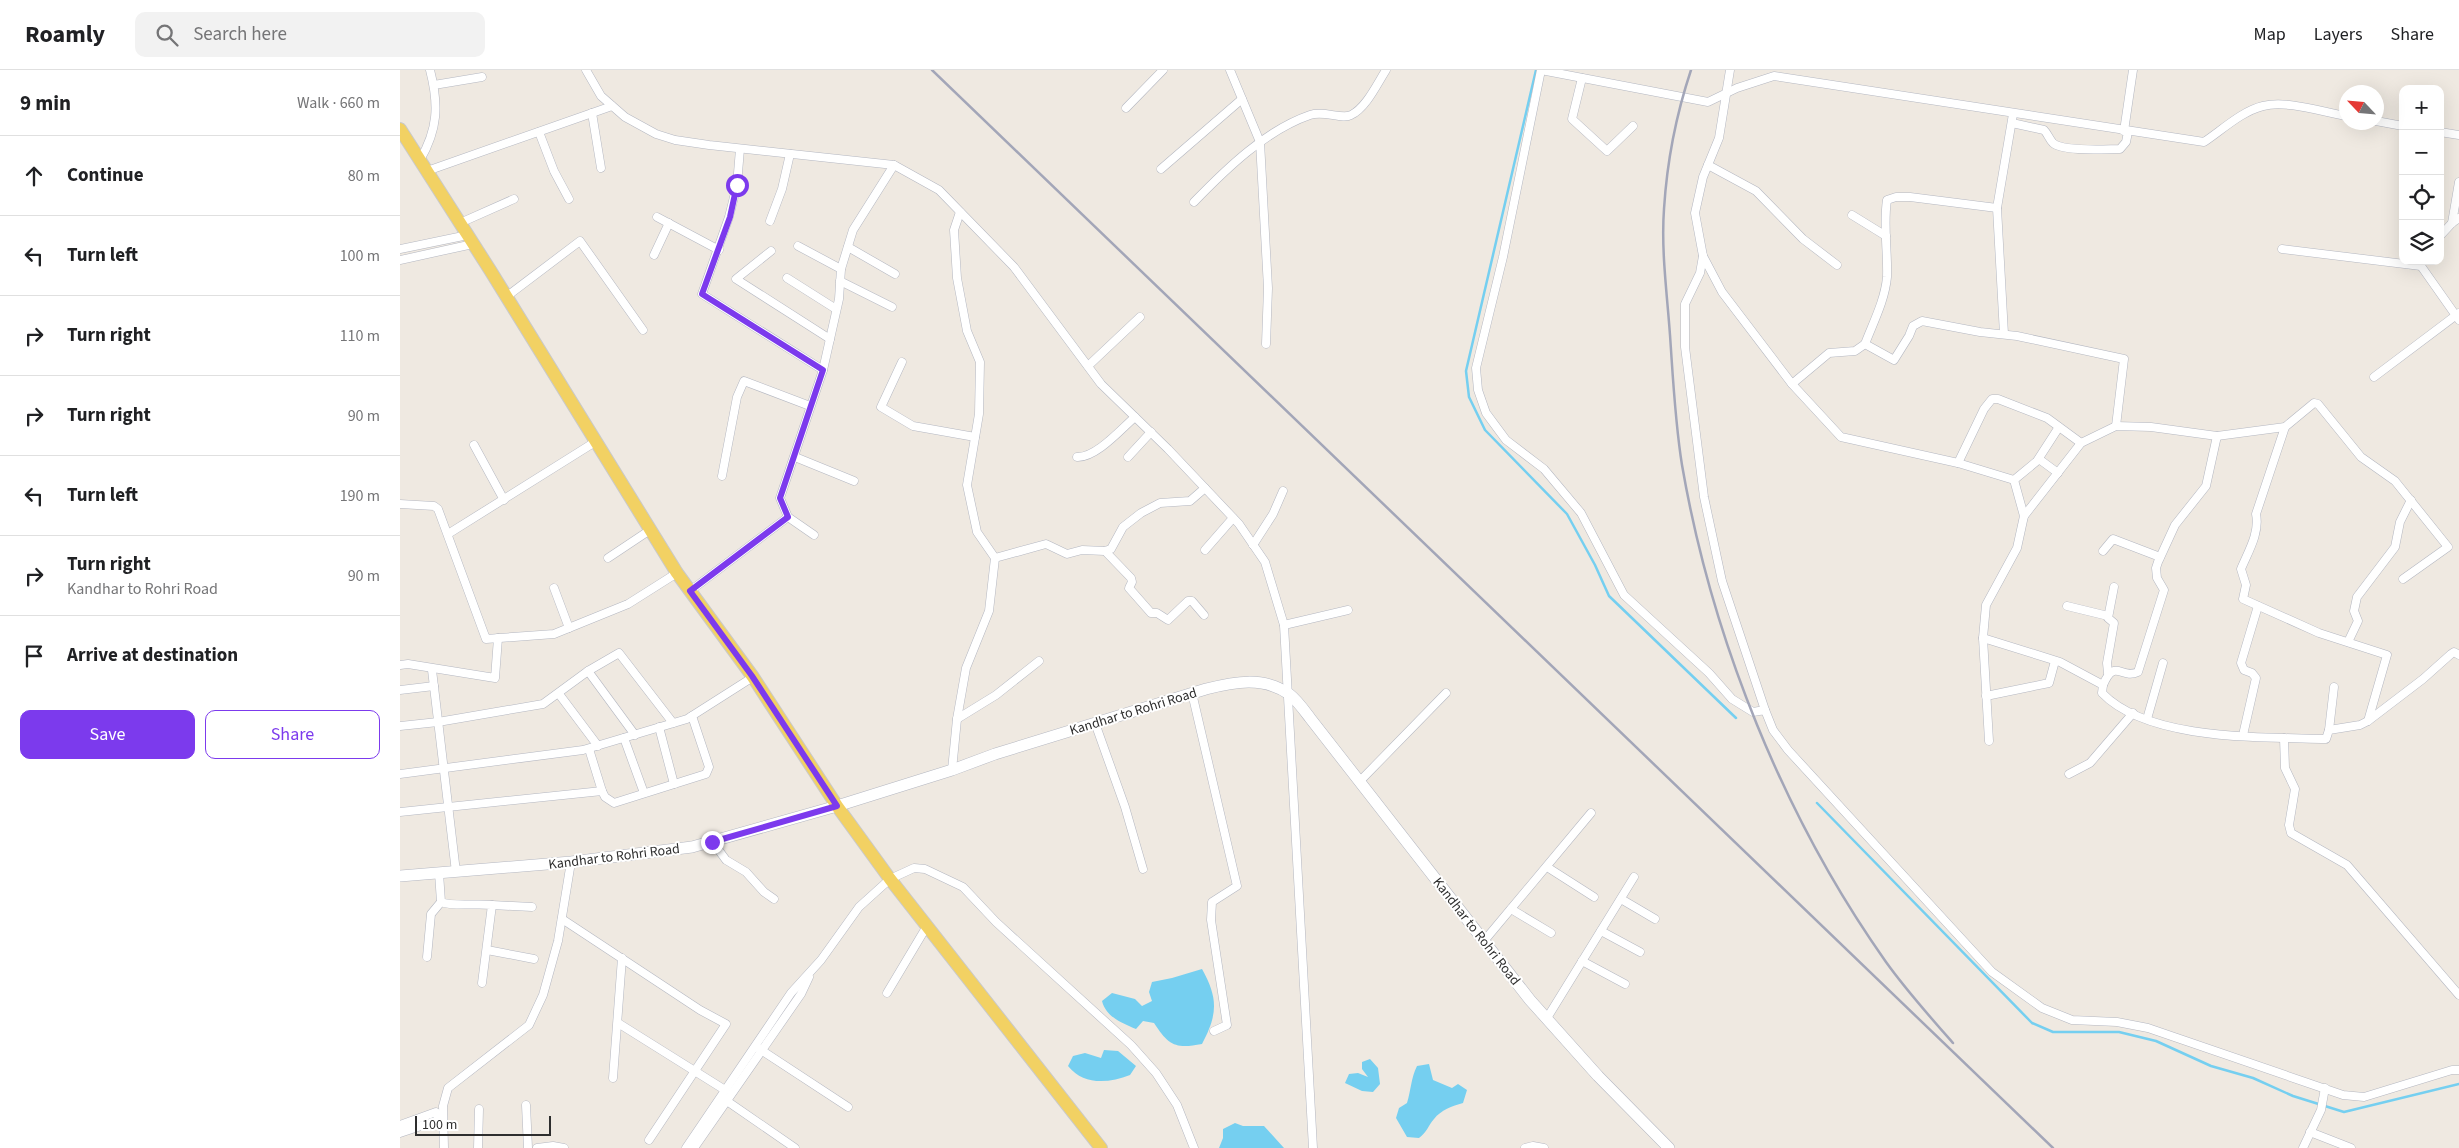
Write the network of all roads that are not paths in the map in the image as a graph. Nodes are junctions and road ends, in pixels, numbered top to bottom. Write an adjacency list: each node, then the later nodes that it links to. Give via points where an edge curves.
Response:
1 (430, 70): 12 (street)
2 (586, 70): 15 (street, via 601,96)
3 (1230, 70): 14 (street)
4 (1386, 70): 29 (street, via 1375,89 1348,117 1318,112)
5 (1541, 70): 11 (street); 156 (street, via 1503,257 1476,368 1478,390 1486,413 1506,440 1544,469 1581,513 1624,594 1732,699 1752,712)
6 (1730, 70): 13 (street)
7 (2133, 70): 26 (street)
8 (1157, 72): 16 (street)
9 (1775, 73): 13 (street); 18 (street)
10 (482, 77): 12 (street)
11 (1582, 78): 13 (street, via 1708,102); 23 (street, via 1572,120 1607,151)
12 (434, 84): 32 (street, via 435,124)
13 (1726, 93): 34 (street, via 1719,138)
14 (1242, 99): 29 (street); 36 (street)
15 (612, 106): 17 (street); 30 (street, via 656,134 675,140)
16 (1126, 108)
17 (592, 113): 25 (street); 35 (street)
18 (2014, 114): 20 (street); 26 (street)
19 (2339, 115): 26 (street, via 2312,109 2262,106 2204,142)
20 (2012, 123): 26 (street, via 2044,130 2058,146 2100,150 2120,149 2126,142); 42 (street)
21 (2384, 123): 22 (street)
22 (2399, 125)
23 (1633, 126)
24 (400, 129): 32 (main road)
25 (539, 132): 37 (street); 40 (street)
26 (2126, 132)
27 (2444, 133): 28 (street)
28 (2459, 135)
29 (1260, 142): 41 (street); 78 (street, via 1268,288)
30 (740, 149): 31 (street); 58 (street, via 737,185)
31 (790, 154): 33 (street); 47 (street)
32 (420, 160): 37 (main road)
33 (894, 165): 43 (street, via 939,190); 55 (street, via 853,230)
34 (1708, 165): 61 (street, via 1695,213); 65 (street, via 1756,191 1802,239)
35 (601, 168)
36 (1160, 169)
37 (427, 171): 48 (main road)
38 (2459, 182): 50 (street)
39 (514, 199): 48 (street)
40 (569, 199)
41 (1194, 202)
42 (1997, 208): 52 (street, via 1896,197 1887,200); 76 (street)
43 (960, 212): 81 (street, via 1014,267); 92 (street, via 954,230 957,278 967,331 980,362)
44 (1852, 215): 52 (street)
45 (657, 217): 49 (street)
46 (2459, 218): 50 (street)
47 (770, 221)
48 (460, 223): 53 (main road)
49 (669, 223): 58 (street); 60 (street)
50 (2452, 223): 51 (street)
51 (2444, 232)
52 (1886, 236): 79 (street, via 1887,280)
53 (471, 239): 56 (street); 62 (street); 70 (main road)
54 (798, 246): 66 (street)
55 (848, 247): 66 (street); 67 (street)
56 (400, 249)
57 (2282, 249): 63 (street)
58 (719, 250): 82 (street, via 702,294)
59 (771, 251): 77 (street, via 736,279)
60 (654, 255)
61 (1703, 256): 84 (street, via 1722,292); 156 (street, via 1700,273 1685,304 1685,347 1704,497 1722,581)
62 (400, 260)
63 (2399, 262)
64 (2423, 265): 73 (street)
65 (1837, 266)
66 (841, 269): 69 (street)
67 (896, 274)
68 (787, 278): 72 (street)
69 (840, 281): 71 (street); 72 (street)
70 (506, 297): 75 (street, via 580,241); 93 (main road)
71 (892, 307)
72 (836, 309): 77 (street)
73 (2458, 316): 83 (street)
74 (1140, 317): 81 (street)
75 (643, 330)
76 (2004, 334): 79 (street, via 1917,322 1894,360); 87 (street, via 2124,359)
77 (830, 339): 82 (street)
78 (1266, 344)
79 (1865, 344): 84 (street, via 1855,351 1829,353)
80 (902, 362): 92 (street, via 881,407 913,426)
81 (1088, 366): 86 (street, via 1101,384)
82 (823, 370): 85 (street)
83 (2374, 377)
84 (1792, 384): 100 (street, via 1841,437)
85 (810, 406): 96 (street); 102 (street, via 744,381 737,397)
86 (1135, 417): 90 (street); 97 (street, via 1101,447 1084,458)
87 (2116, 426): 91 (street, via 2152,427); 94 (street)
88 (2059, 427): 94 (street); 99 (street); 100 (street, via 2047,418 1992,399)
89 (2285, 427): 91 (street); 108 (street, via 2314,403 2318,404 2361,457 2395,482); 129 (street, via 2256,514 2255,534 2241,569 2246,585 2242,599)
90 (1151, 432): 98 (street); 105 (street)
91 (2217, 436): 120 (street, via 2206,486 2175,525)
92 (975, 437): 122 (street, via 966,485 978,532)
93 (594, 442): 107 (street); 113 (main road)
94 (2081, 443): 101 (street)
95 (474, 445): 107 (street)
96 (795, 457): 104 (street); 111 (street, via 780,498)
97 (1077, 457)
98 (1128, 457)
99 (2038, 459): 101 (street); 103 (street)
100 (1958, 463): 103 (street)
101 (2058, 473): 110 (street)
102 (722, 476)
103 (2014, 480): 110 (street)
104 (854, 481)
105 (1205, 488): 112 (street); 118 (street, via 1190,502 1160,503 1141,513 1123,527 1114,545)
106 (1284, 491): 116 (street)
107 (504, 500): 114 (street)
108 (2411, 500): 124 (street, via 2448,547); 137 (street, via 2400,522 2395,547 2356,597 2354,611 2358,621)
109 (400, 504): 114 (street, via 434,506)
110 (2024, 516): 136 (street, via 2017,548 1986,605)
111 (788, 517): 115 (street); 127 (street)
112 (1233, 518): 116 (street); 117 (street)
113 (650, 530): 121 (street); 123 (main road)
114 (448, 534): 135 (street, via 486,639)
115 (814, 534)
116 (1253, 545): 133 (street, via 1265,562)
117 (1205, 550)
118 (1105, 551): 122 (street, via 1082,550 1067,554 1046,544); 131 (street, via 1131,578 1129,588 1152,613 1168,620 1192,601)
119 (2103, 551): 120 (street, via 2113,539)
120 (2160, 557): 145 (street, via 2156,568 2164,590 2138,672 2112,670)
121 (608, 558)
122 (995, 558): 159 (street, via 989,611 966,668)
123 (677, 573): 127 (main road); 134 (street, via 628,604)
124 (2403, 579)
125 (2114, 587): 132 (street)
126 (554, 588): 134 (street)
127 (690, 591): 146 (main road)
128 (2067, 606): 132 (street)
129 (2258, 606): 137 (street); 169 (street, via 2242,663 2244,670 2256,678)
130 (1348, 610): 133 (street)
131 (1204, 615)
132 (2108, 616): 145 (street, via 2114,623)
133 (1284, 625): 154 (street)
134 (569, 628): 135 (street, via 554,634)
135 (498, 638): 143 (street, via 495,678)
136 (1983, 638): 140 (street); 155 (street)
137 (2348, 642): 161 (street, via 2387,655)
138 (2459, 655): 161 (street, via 2451,654)
139 (1039, 661): 159 (street, via 996,695)
140 (2055, 661): 147 (street); 155 (street, via 2049,683)
141 (2163, 663): 160 (street)
142 (400, 665): 143 (street)
143 (432, 670): 148 (street)
144 (588, 671): 153 (street); 163 (street, via 619,653); 168 (street)
145 (2108, 673): 147 (street)
146 (752, 676): 158 (street); 184 (main road)
147 (2103, 685): 157 (street, via 2104,696)
148 (434, 686): 150 (street); 162 (street)
149 (2334, 687): 167 (street)
150 (400, 690)
151 (1446, 692): 179 (street)
152 (1192, 693): 154 (street, Kandhar to Rohri Road, via 1239,681 1266,683); 164 (street, Kandhar to Rohri Road); 222 (street, via 1237,886 1212,902 1211,920 1227,1025)
153 (559, 694): 162 (street, via 543,704); 173 (street)
154 (1290, 695): 179 (street, Kandhar to Rohri Road); 246 (street)
155 (1986, 696): 172 (street)
156 (1765, 710): 228 (street, via 1773,730 1788,750 1865,836 1992,972 2042,1008 2072,1020 2117,1022 2148,1028)
157 (2133, 713): 160 (street); 178 (street, via 2090,763)
158 (692, 716): 163 (street); 180 (street, via 708,771)
159 (957, 718): 176 (street)
160 (2147, 719): 169 (street, via 2161,725 2214,735)
161 (2368, 721): 167 (street)
162 (438, 722): 165 (street); 175 (street)
163 (673, 723): 166 (street)
164 (1095, 723): 176 (street, Kandhar to Rohri Road); 190 (street)
165 (400, 726)
166 (660, 727): 168 (street); 180 (street)
167 (2329, 730): 171 (street, via 2326,739)
168 (635, 735): 170 (street)
169 (2242, 735): 171 (street)
170 (624, 738): 173 (street); 182 (street)
171 (2284, 738): 219 (street, via 2284,768 2295,789 2288,825 2291,834 2347,865)
172 (1989, 742)
173 (598, 746): 174 (street)
174 (589, 749): 175 (street); 181 (street)
175 (442, 769): 177 (street); 183 (street)
176 (952, 770): 184 (street, Kandhar to Rohri Road)
177 (400, 774)
178 (2069, 774)
179 (1360, 782): 208 (street, Kandhar to Rohri Road)
180 (674, 784): 182 (street)
181 (602, 791): 182 (street, via 605,798 614,803); 183 (street)
182 (644, 794)
183 (448, 806): 185 (street); 191 (street)
184 (837, 806): 187 (street, Kandhar to Rohri Road); 195 (main road)
185 (400, 812)
186 (1591, 813): 189 (street)
187 (712, 842): 188 (street, Kandhar to Rohri Road); 197 (street, via 726,860 746,872)
188 (571, 862): 191 (street, Kandhar to Rohri Road); 203 (street)
189 (1547, 866): 196 (street); 202 (street)
190 (1143, 869)
191 (456, 872): 192 (street, Kandhar to Rohri Road)
192 (439, 873): 193 (street, Kandhar to Rohri Road); 199 (street)
193 (400, 876)
194 (1634, 877): 198 (street)
195 (890, 879): 205 (main road); 215 (street, via 859,907); 245 (street, via 914,868 925,869 963,887 996,922 1131,1045 1156,1073 1177,1105)
196 (1594, 897)
197 (774, 899)
198 (1620, 899): 204 (street); 206 (street)
199 (441, 902): 200 (street, via 449,906 464,903); 211 (street, via 431,914)
200 (492, 905): 201 (street); 209 (street)
201 (532, 907)
202 (1511, 910): 207 (street); 208 (street)
203 (562, 919): 212 (street); 238 (street, via 543,995 529,1025 448,1088 443,1106)
204 (1655, 919)
205 (927, 926): 218 (street); 244 (main road)
206 (1601, 931): 210 (street); 214 (street)
207 (1551, 933)
208 (1484, 941): 220 (street, Kandhar to Rohri Road)
209 (487, 950): 213 (street); 216 (street)
210 (1640, 952)
211 (426, 957)
212 (622, 958): 221 (street); 226 (street, via 726,1024)
213 (534, 959)
214 (1582, 961): 217 (street); 220 (street)
215 (812, 971): 223 (street, via 791,993); 224 (street, via 801,994)
216 (482, 983)
217 (1625, 984)
218 (887, 993)
219 (2459, 995)
220 (1547, 1018): 249 (street, Kandhar to Rohri Road, via 1598,1076)
221 (618, 1023): 226 (street); 227 (street)
222 (1214, 1032)
223 (755, 1046): 224 (street); 229 (street)
224 (762, 1050): 229 (street); 231 (street)
225 (2459, 1070): 228 (street, via 2364,1097 2343,1095)
226 (694, 1071): 229 (street); 236 (street)
227 (613, 1078)
228 (2326, 1088): 234 (street, via 2321,1110)
229 (724, 1096): 237 (street); 243 (street)
230 (526, 1105): 240 (street)
231 (848, 1107)
232 (479, 1109): 239 (street)
233 (400, 1125): 235 (street, via 436,1112 438,1120)
234 (2310, 1132): 250 (street); 251 (street)
235 (400, 1133)
236 (650, 1140)
237 (690, 1147)
238 (444, 1148)
239 (478, 1148)
240 (528, 1148)
241 (537, 1148): 242 (street)
242 (564, 1148)
243 (795, 1148)
244 (1101, 1148)
245 (1194, 1148)
246 (1313, 1148)
247 (1525, 1148): 248 (street)
248 (1544, 1148)
249 (1669, 1148)
250 (2303, 1148)
251 (2351, 1148)

